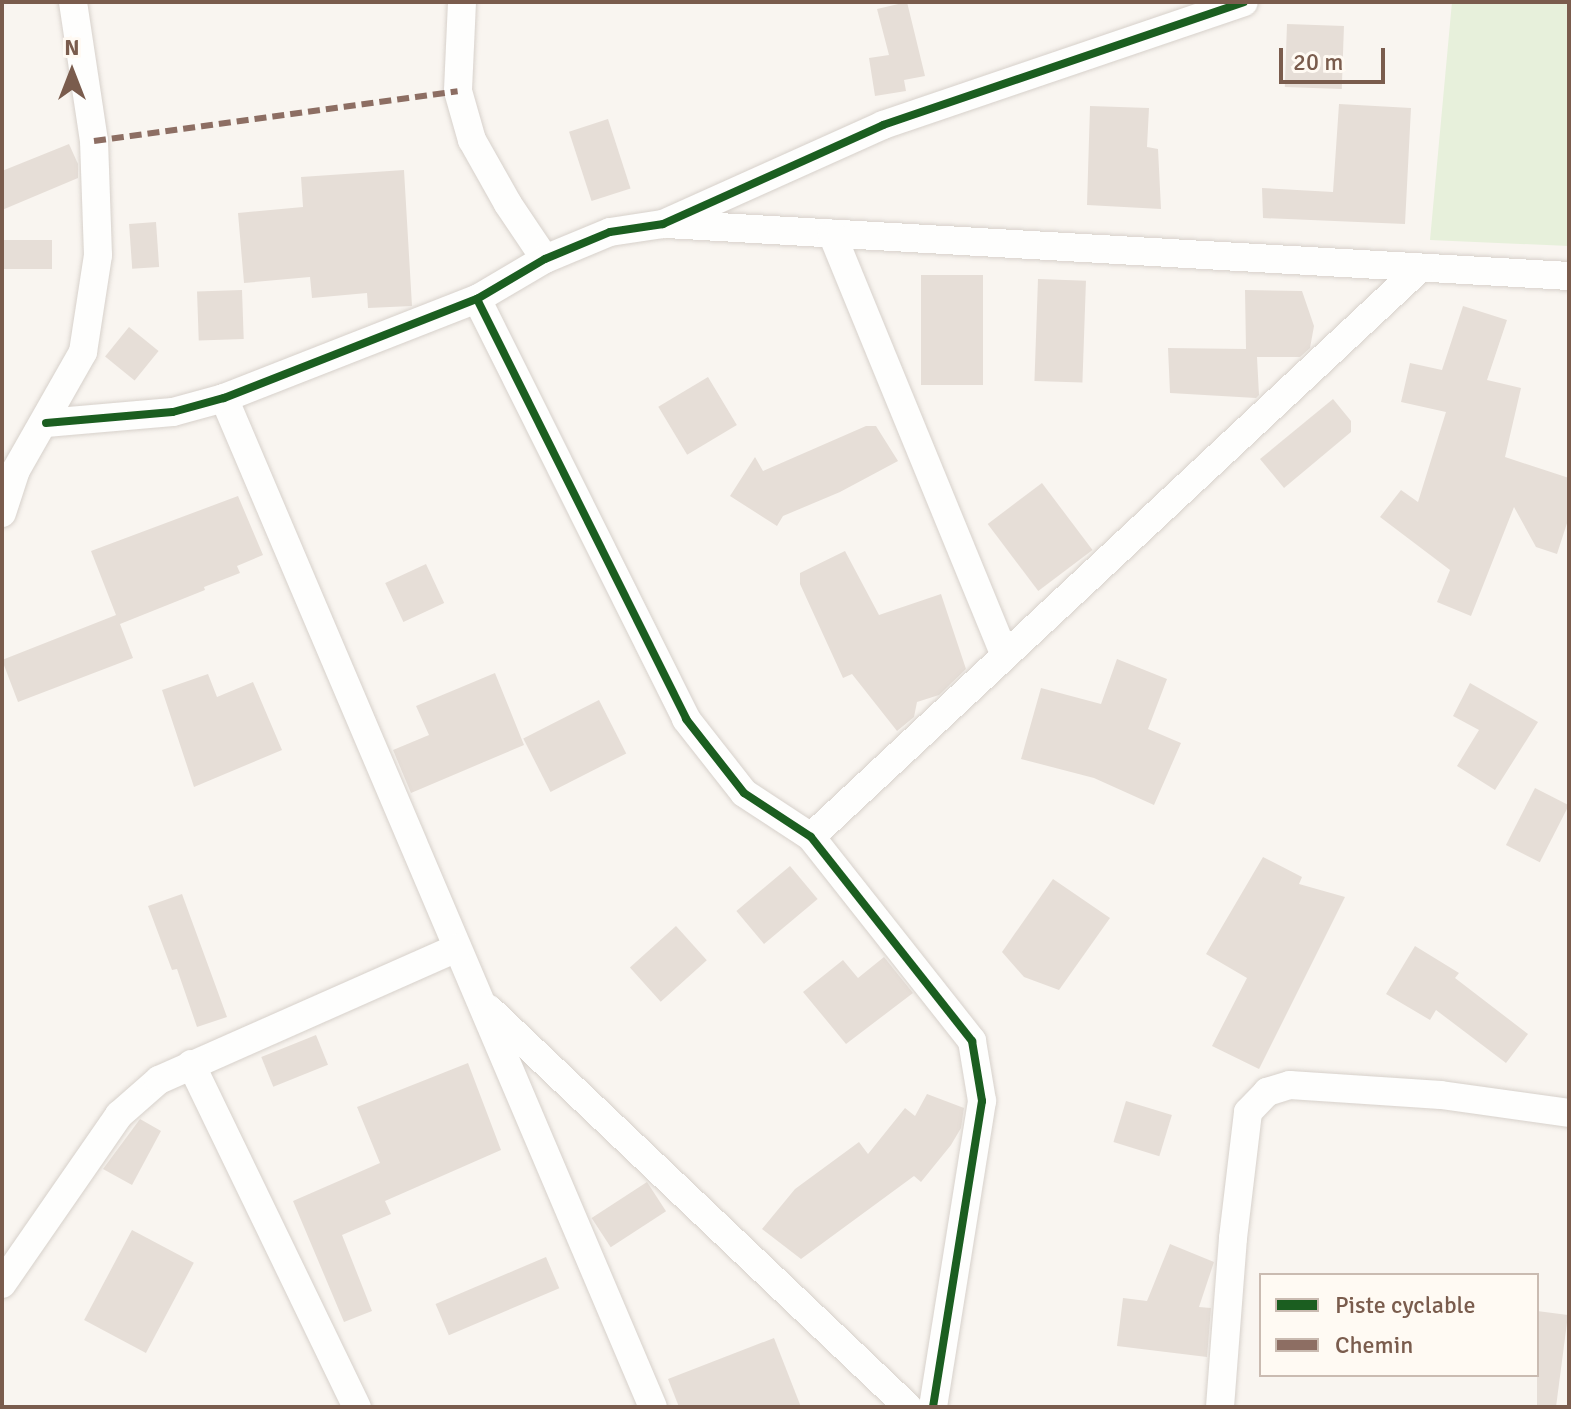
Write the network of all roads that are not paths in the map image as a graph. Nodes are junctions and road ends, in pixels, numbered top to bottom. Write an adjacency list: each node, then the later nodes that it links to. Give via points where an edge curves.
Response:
1 (73, 2): 11 (street, via 94,141 98,255 83,352)
2 (462, 2): 6 (street, via 458,91 472,140)
3 (1244, 2): 4 (street, via 883,125)
4 (663, 224): 5 (street); 6 (street, via 610,232)
5 (832, 234): 7 (street); 13 (street)
6 (545, 259): 9 (street)
7 (1419, 269): 8 (street); 13 (street)
8 (1569, 276)
9 (477, 299): 10 (street); 14 (street, via 686,719 744,793)
10 (224, 398): 11 (street, via 173,412); 15 (street)
11 (46, 423): 12 (street, via 16,470)
12 (2, 513)
13 (1005, 655): 14 (street)
14 (811, 837): 23 (street, via 972,1041 982,1101)
15 (457, 948): 16 (street); 17 (street)
16 (480, 1000): 21 (street); 22 (street)
17 (191, 1064): 19 (street, via 159,1080 119,1115); 20 (street)
18 (1569, 1113): 24 (street, via 1441,1095 1290,1085 1267,1092 1248,1112)
19 (2, 1284)
20 (357, 1407)
21 (653, 1407)
22 (908, 1407)
23 (933, 1407)
24 (1220, 1407)

